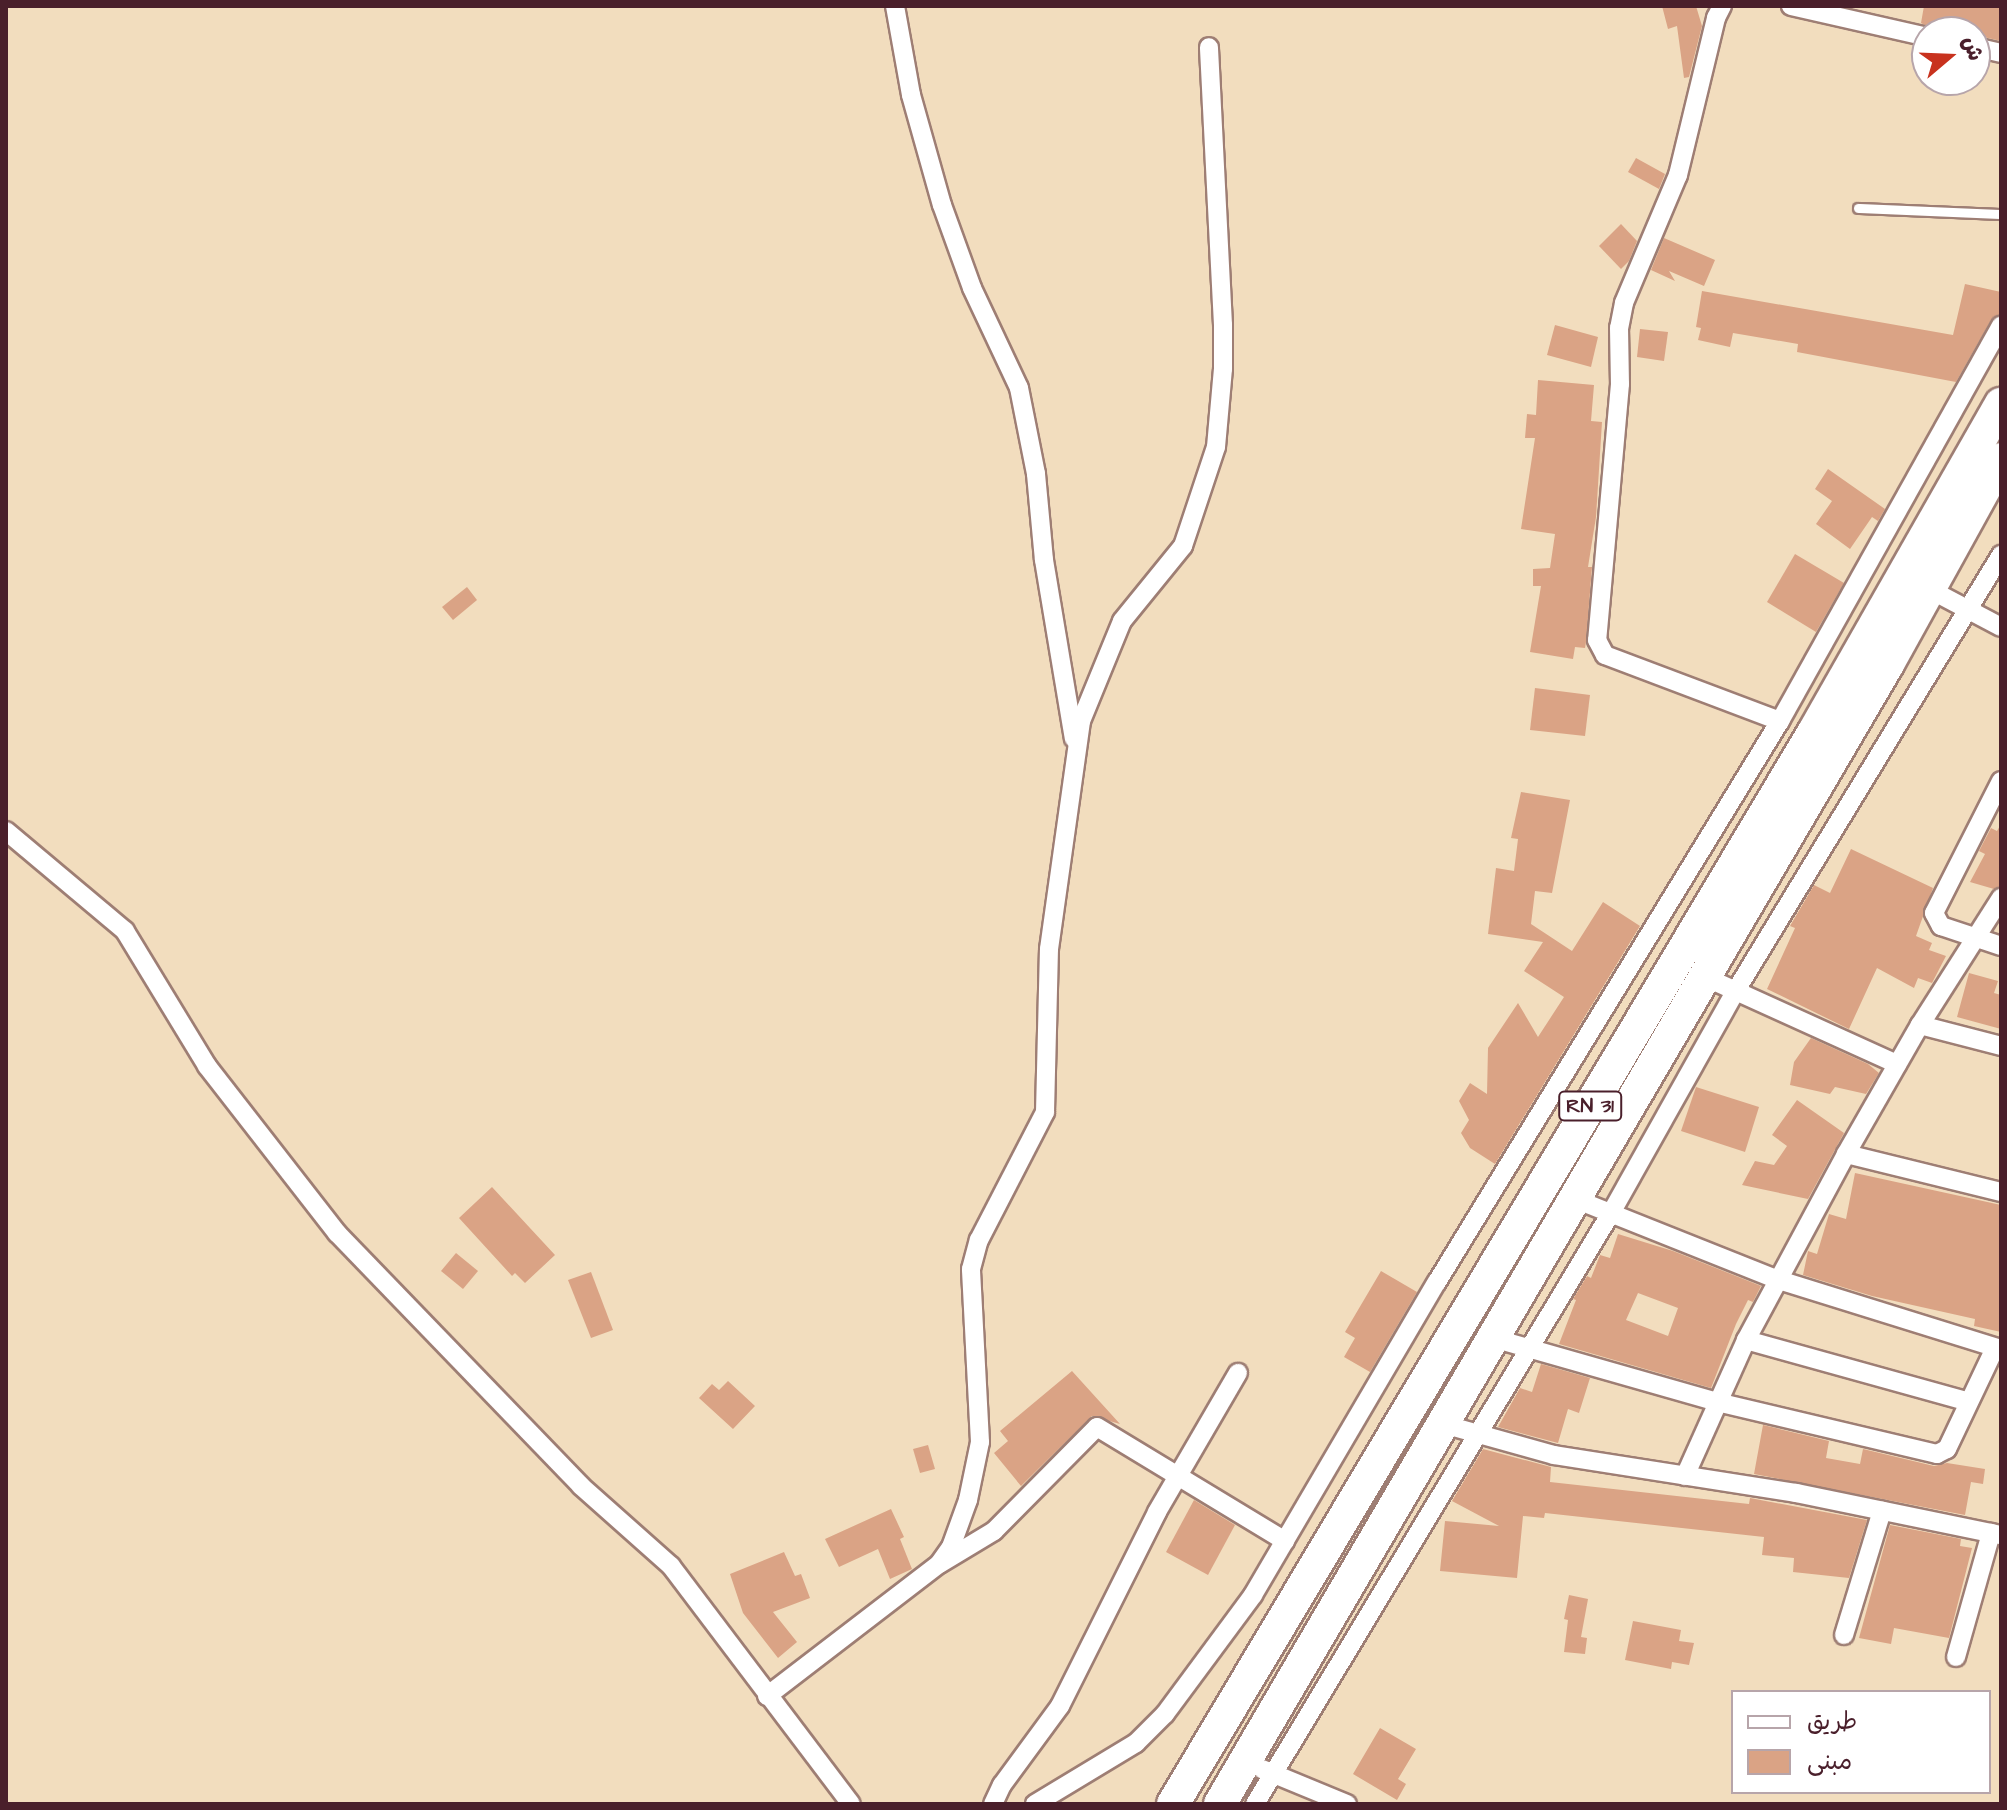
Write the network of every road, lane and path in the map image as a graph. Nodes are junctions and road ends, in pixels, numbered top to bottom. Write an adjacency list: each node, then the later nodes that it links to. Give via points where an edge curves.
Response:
1 (895, 6): 16 (street, via 911,95 942,205 972,288 1019,388)
2 (1722, 6): 15 (street, via 1674,187 1624,303 1597,640 1605,655)
3 (1791, 6): 4 (street)
4 (1911, 33)
5 (1209, 47): 16 (street, via 1223,325 1216,447 1183,546 1128,612 1105,657 1085,707)
6 (1858, 208): 7 (lane)
7 (2001, 214)
8 (2001, 326): 15 (street)
9 (2001, 404): 54 (highway, RN 31, via 1821,720)
10 (1996, 480): 12 (highway, RN 31)
11 (2001, 555): 13 (street)
12 (1929, 589): 13 (street); 22 (highway, RN 31)
13 (1966, 607): 14 (street); 23 (street)
14 (2001, 627)
15 (1780, 721): 45 (street)
16 (1076, 749): 46 (street, via 1049,949 1045,1112 979,1240 971,1269 980,1442 968,1500)
17 (2001, 781): 20 (street, via 1934,908 1941,926)
18 (6, 831): 49 (street, via 125,931 207,1066 337,1233 581,1486 671,1566)
19 (2001, 898): 20 (street)
20 (1976, 940): 21 (street); 24 (street)
21 (2001, 946)
22 (1705, 977): 23 (street); 29 (highway, RN 31)
23 (1735, 992): 26 (street); 30 (street)
24 (1920, 1025): 25 (street); 26 (street)
25 (2001, 1046)
26 (1897, 1064): 27 (street)
27 (1846, 1154): 28 (street); 31 (street)
28 (2001, 1192)
29 (1575, 1199): 30 (street); 32 (highway, RN 31)
30 (1611, 1213): 31 (street); 34 (street)
31 (1779, 1280): 33 (street); 35 (street)
32 (1493, 1338): 34 (street); 39 (highway, RN 31)
33 (1746, 1340): 37 (street); 38 (street)
34 (1529, 1348): 37 (street); 40 (street)
35 (1998, 1348): 38 (street)
36 (1238, 1373): 42 (street)
37 (1717, 1402): 38 (street, via 1937,1454 1947,1449); 41 (street)
38 (1969, 1402)
39 (1443, 1424): 40 (street); 50 (highway, RN 31)
40 (1476, 1433): 41 (street, via 1554,1455); 50 (street, via 1406,1556)
41 (1685, 1476): 43 (street)
42 (1177, 1477): 45 (street); 46 (street, via 1101,1428 1092,1428 994,1531); 52 (street, via 1060,1706)
43 (1882, 1511): 44 (street); 47 (street)
44 (1996, 1534): 48 (street)
45 (1285, 1541): 53 (street, via 1253,1595 1165,1714 1136,1743)
46 (939, 1564): 49 (street)
47 (1844, 1635)
48 (1956, 1657)
49 (767, 1696): 51 (street)
50 (1258, 1767): 55 (highway, RN 31); 56 (street); 57 (street)
51 (851, 1804)
52 (993, 1804)
53 (1035, 1804)
54 (1173, 1804)
55 (1220, 1804)
56 (1255, 1804)
57 (1347, 1804)

